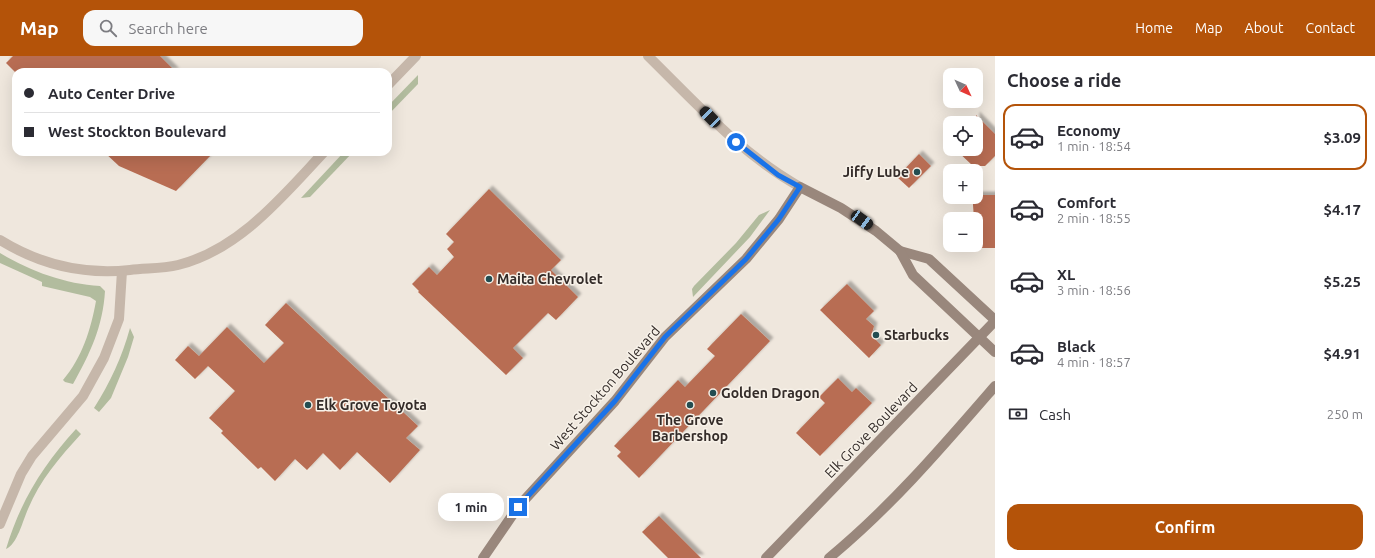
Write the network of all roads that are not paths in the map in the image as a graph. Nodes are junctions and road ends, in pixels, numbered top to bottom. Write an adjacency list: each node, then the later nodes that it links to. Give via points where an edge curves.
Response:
1 (416, 56): 3 (street)
2 (648, 56): 5 (street, via 736,142 778,175)
3 (392, 81)
4 (320, 156): 8 (street, via 254,224 217,249 179,265)
5 (800, 187): 7 (street, via 862,220); 14 (street, West Stockton Boulevard, via 779,219 746,259 665,337 615,401 518,507)
6 (0, 240): 8 (street, via 40,260 88,270)
7 (900, 251): 9 (street, via 929,259); 10 (street, via 913,275)
8 (122, 271): 13 (street, via 119,319 104,358 83,396 28,462)
9 (995, 321): 10 (street, Elk Grove Boulevard)
10 (979, 339): 11 (street); 15 (street, Elk Grove Boulevard)
11 (995, 352)
12 (995, 386): 16 (street, via 916,476)
13 (0, 524)
14 (483, 558)
15 (766, 558)
16 (830, 558)

